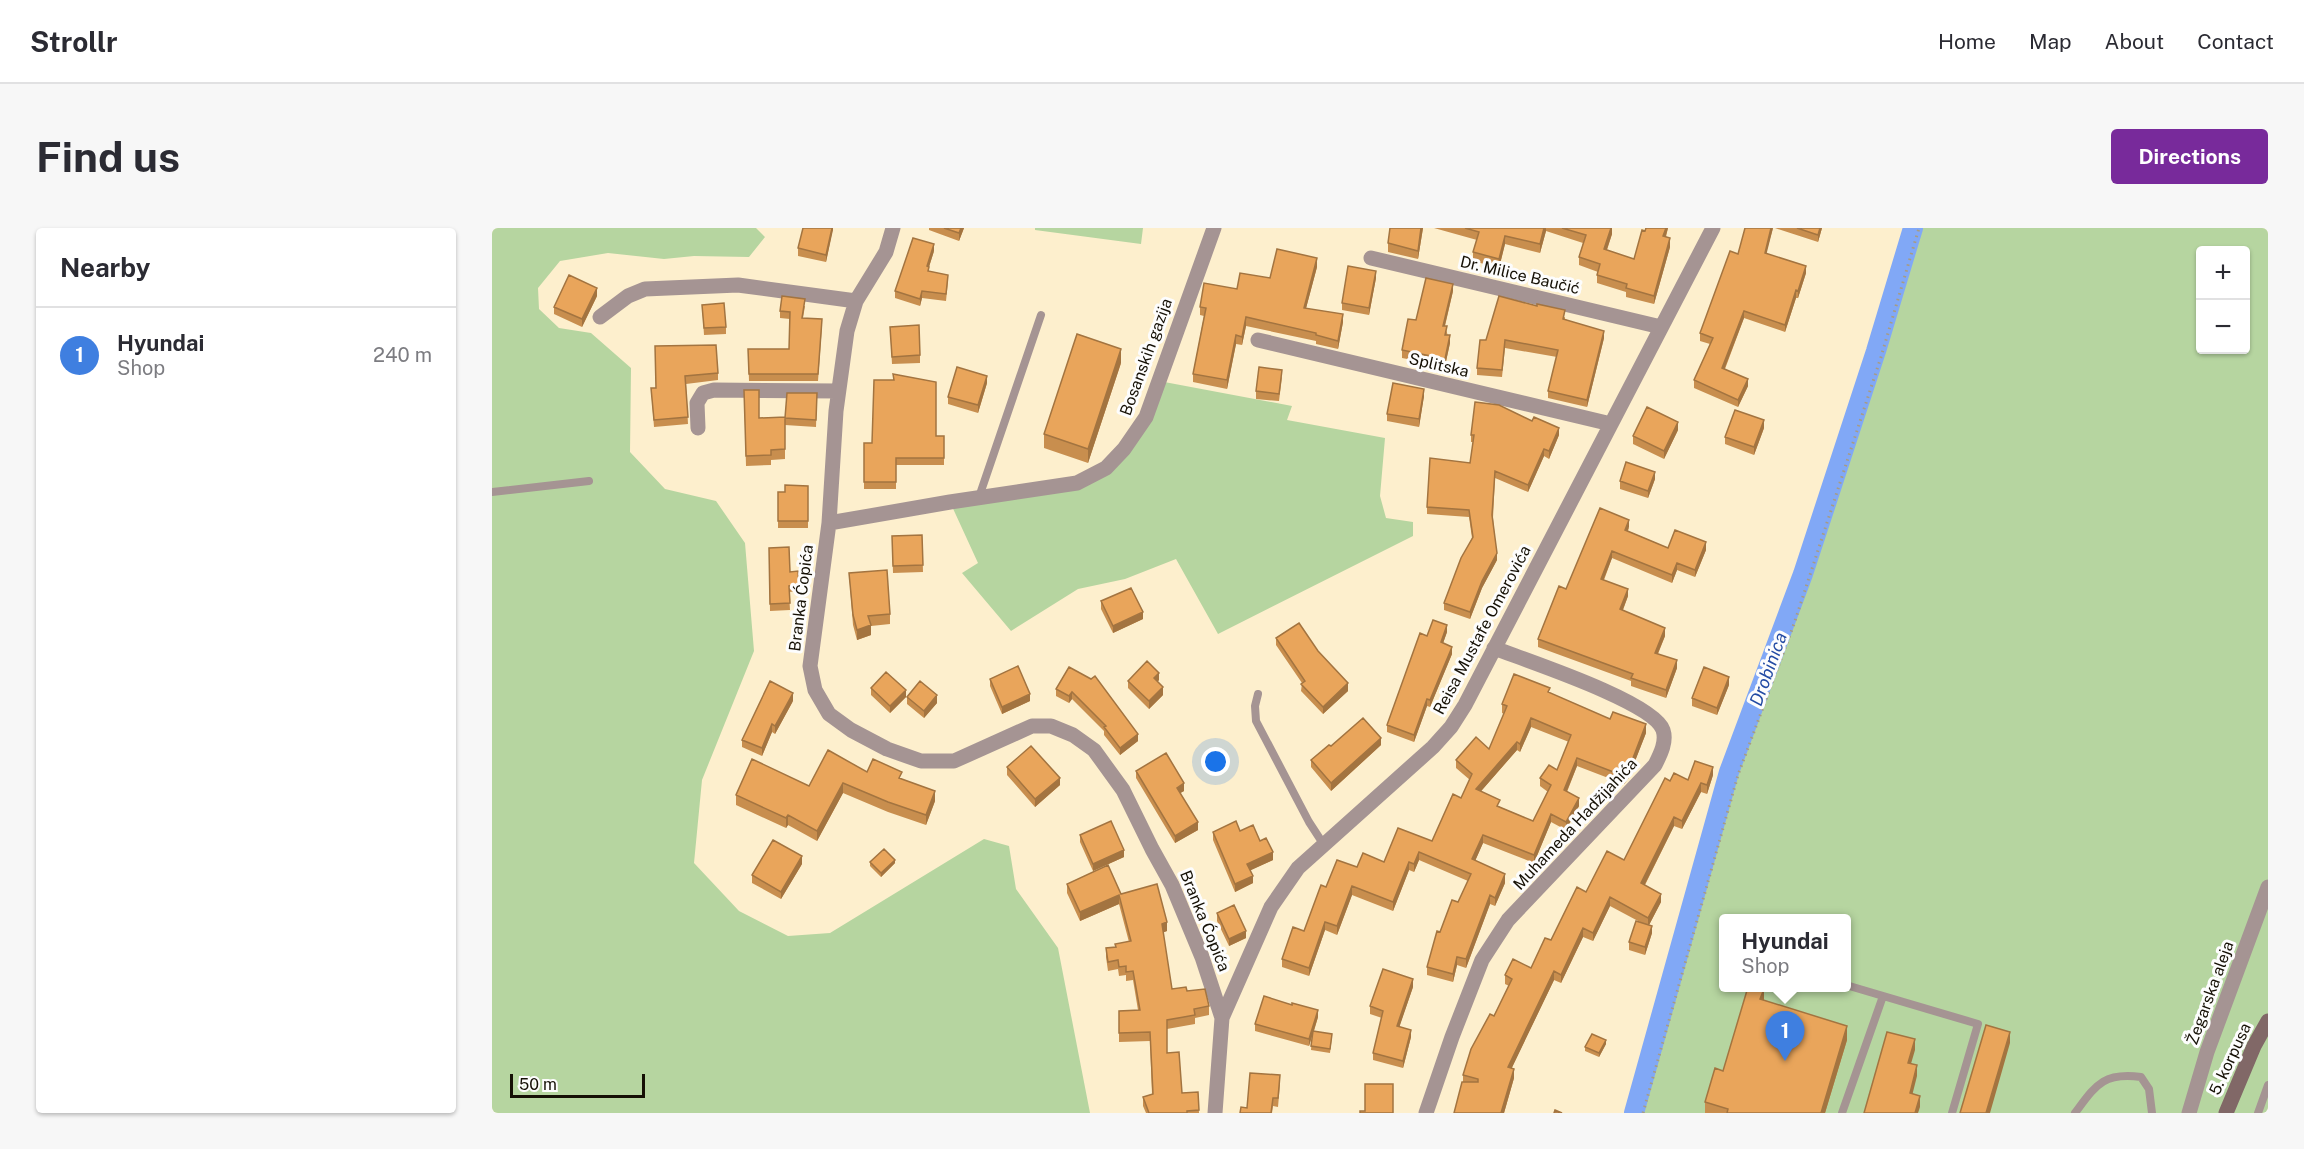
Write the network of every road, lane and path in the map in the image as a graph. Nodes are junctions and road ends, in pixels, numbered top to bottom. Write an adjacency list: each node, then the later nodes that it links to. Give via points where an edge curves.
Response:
1 (893, 228): 6 (street, Branka Ćopića, via 886,252)
2 (1214, 228): 16 (street, Bosanskih gazija, via 1146,417 1124,449 1106,468 1077,483)
3 (1713, 228): 9 (street, Reisa Mustafe Omerovića)
4 (1920, 228): 29 (path, via 1794,624 1738,775)
5 (1371, 258): 9 (street, Dr. Milice Baučić)
6 (856, 301): 8 (street, via 738,285 645,289 628,296); 11 (street, Branka Ćopića)
7 (1041, 315): 16 (lane)
8 (600, 317)
9 (1661, 327): 12 (street, Reisa Mustafe Omerovića)
10 (1258, 340): 12 (street, Splitska)
11 (838, 391): 13 (street, via 714,390 703,393 697,403); 17 (street, Branka Ćopića)
12 (1611, 424): 18 (street, Reisa Mustafe Omerovića)
13 (698, 428)
14 (589, 481): 15 (lane)
15 (492, 492)
16 (979, 497): 17 (street, Bosanskih gazija)
17 (829, 523): 24 (street, Branka Ćopića, via 810,666 815,690 829,714 887,749 921,761 954,761 1032,726 1051,726 1094,750 1123,790 1172,885 1203,957)
18 (1494, 648): 20 (street, Reisa Mustafe Omerovića, via 1451,727); 28 (street, Muhameda Hadžijahića, via 1643,710 1657,719 1664,742 1655,765 1508,920 1482,960)
19 (1258, 694): 20 (lane, via 1256,721)
20 (1324, 845): 24 (street, Reisa Mustafe Omerovića, via 1298,868 1271,906)
21 (2268, 887): 34 (street, Žegarska aleja, via 2207,1052)
22 (1851, 986): 23 (lane)
23 (1883, 996): 30 (lane); 31 (lane, via 1978,1024)
24 (1222, 1018): 27 (street, Reisa Mustafe Omerovića)
25 (2268, 1021): 35 (street, 5. korpusa)
26 (2268, 1085): 36 (lane)
27 (1215, 1113)
28 (1426, 1113)
29 (1643, 1113)
30 (1842, 1113)
31 (1952, 1113)
32 (2075, 1113): 33 (lane, via 2103,1080 2122,1075 2141,1077 2149,1089)
33 (2152, 1113)
34 (2189, 1113)
35 (2226, 1113)
36 (2258, 1113)

